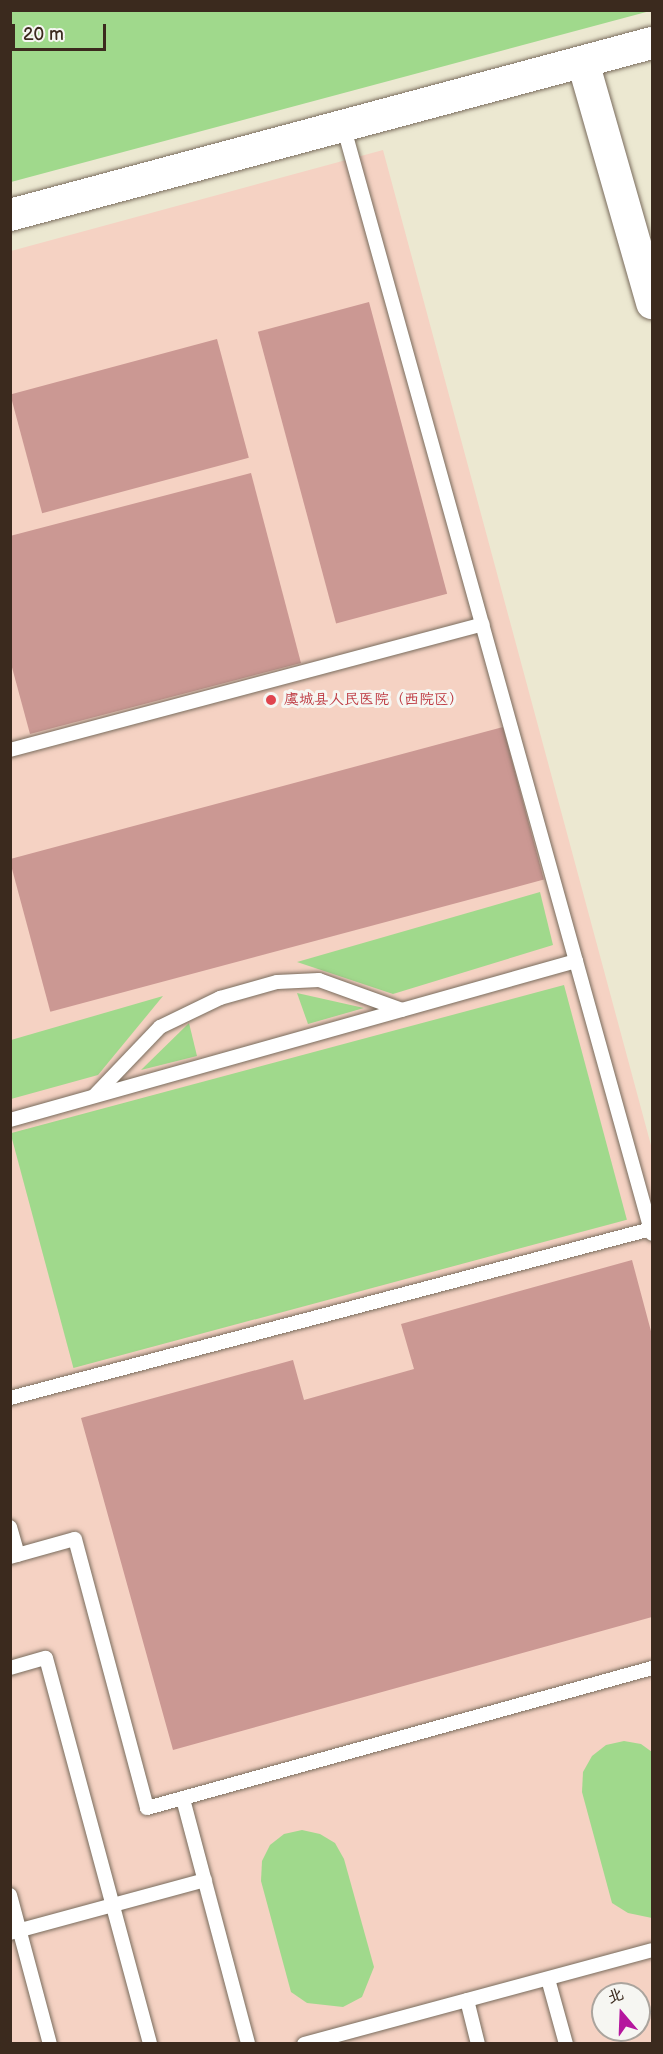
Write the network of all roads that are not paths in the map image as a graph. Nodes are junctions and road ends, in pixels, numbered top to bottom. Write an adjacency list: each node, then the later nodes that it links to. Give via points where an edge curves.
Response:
1 (652, 43): 2 (street)
2 (583, 62): 3 (street); 5 (street)
3 (343, 125): 4 (street); 6 (lane)
4 (10, 215)
5 (652, 303)
6 (482, 624): 7 (lane); 8 (lane)
7 (10, 750)
8 (576, 961): 9 (lane); 12 (lane)
9 (402, 1010): 10 (lane); 10 (lane, via 319,980 277,982 220,998 160,1027)
10 (94, 1096): 11 (lane)
11 (10, 1120)
12 (652, 1231): 13 (lane)
13 (10, 1398)
14 (10, 1527): 15 (lane)
15 (14, 1556): 18 (lane, via 75,1539 147,1808)
16 (10, 1668): 21 (lane, via 46,1658)
17 (652, 1668): 18 (lane)
18 (183, 1799): 19 (lane)
19 (205, 1880): 21 (lane); 28 (lane)
20 (10, 1895): 22 (lane)
21 (113, 1905): 22 (lane); 27 (lane)
22 (15, 1931): 26 (lane)
23 (652, 1950): 24 (lane)
24 (548, 1978): 25 (lane); 31 (lane)
25 (467, 2000): 29 (lane); 30 (lane)
26 (50, 2043)
27 (150, 2043)
28 (248, 2043)
29 (304, 2043)
30 (478, 2043)
31 (566, 2043)

